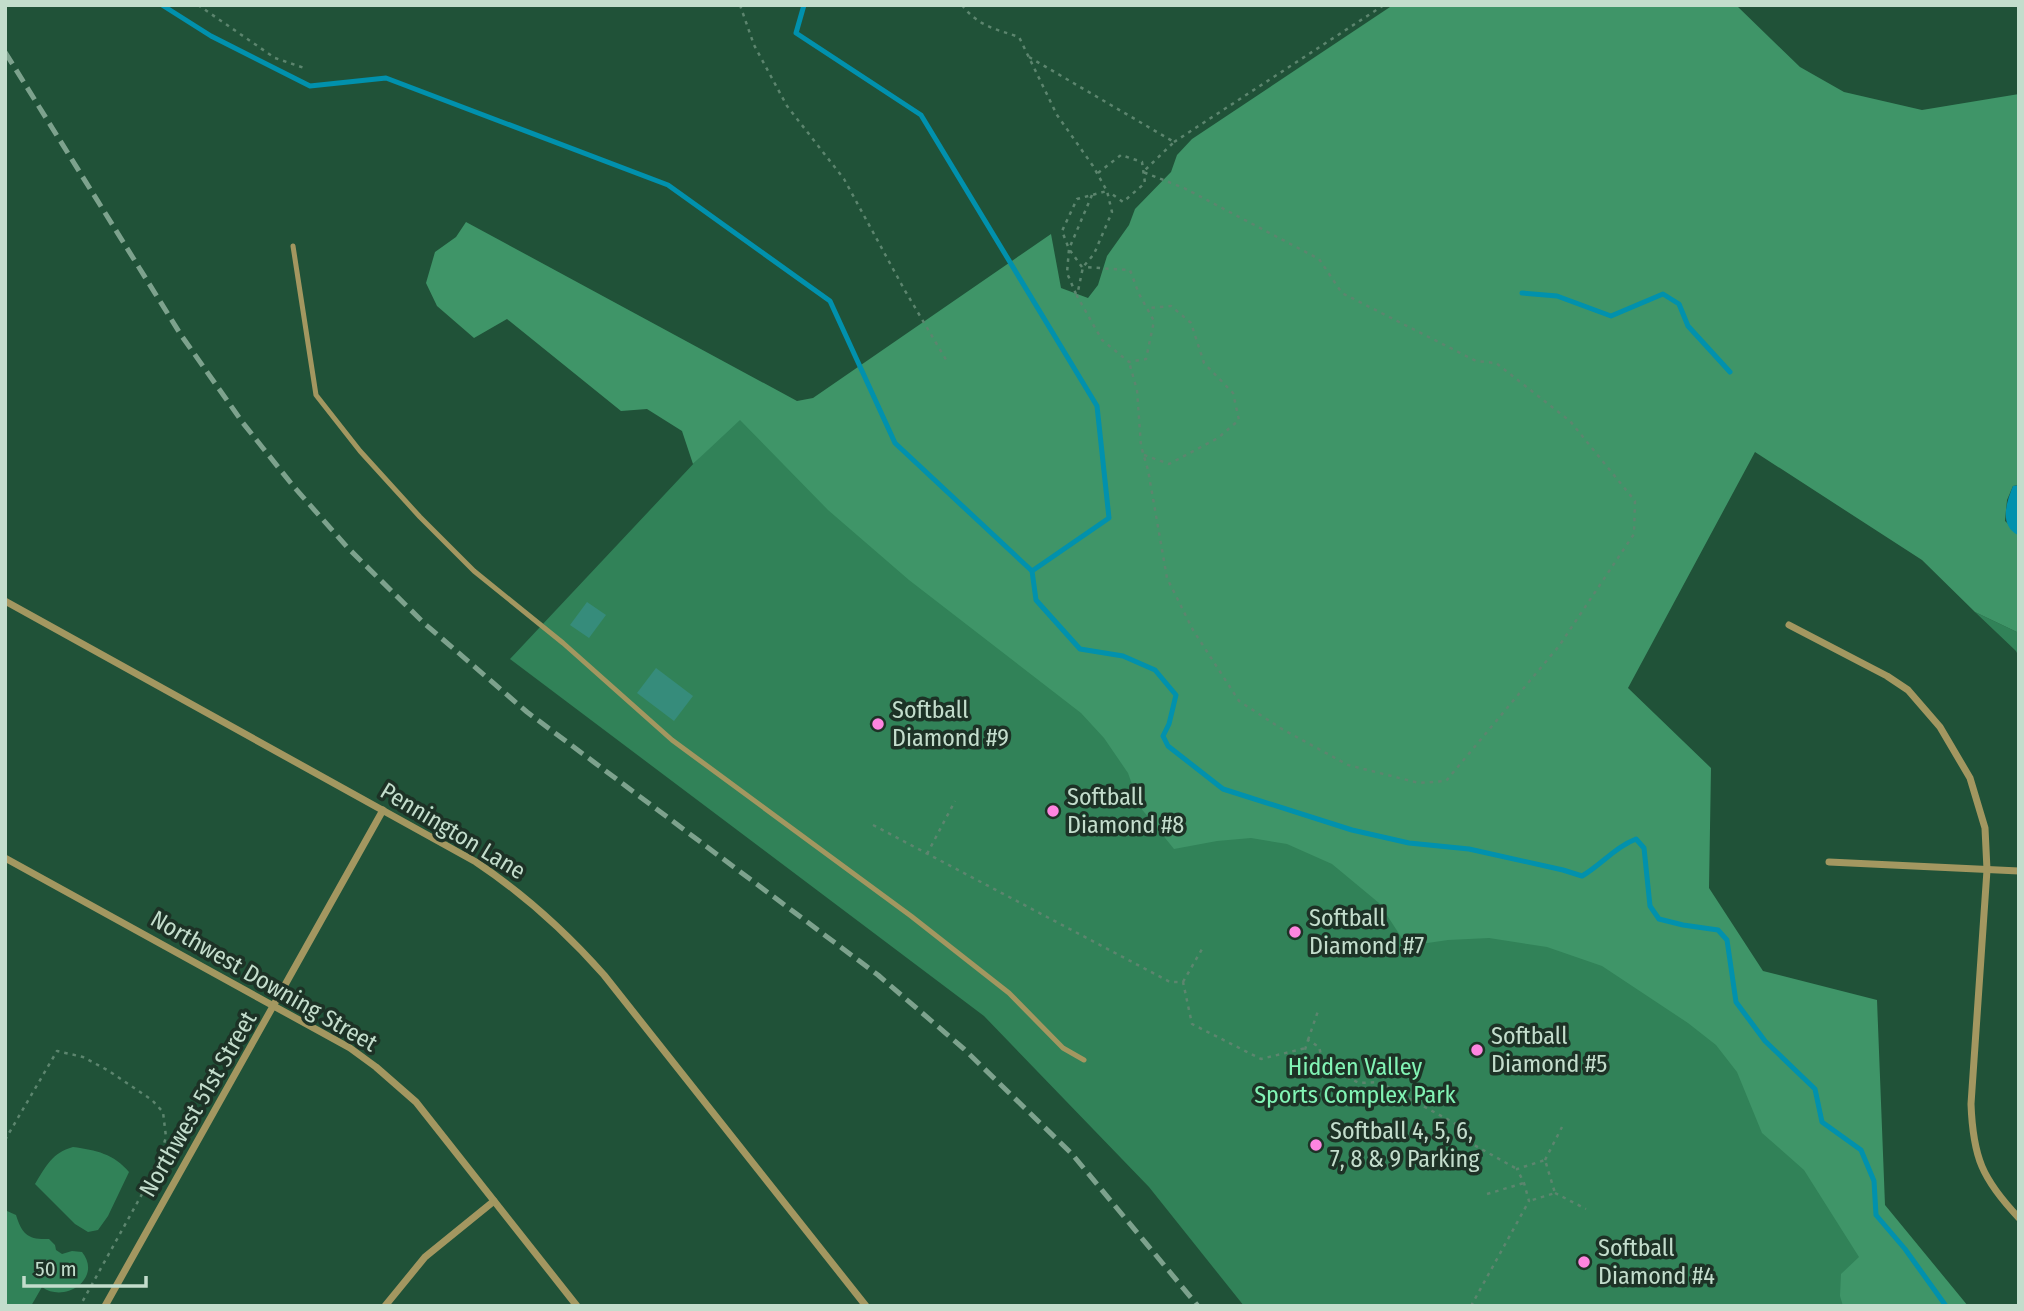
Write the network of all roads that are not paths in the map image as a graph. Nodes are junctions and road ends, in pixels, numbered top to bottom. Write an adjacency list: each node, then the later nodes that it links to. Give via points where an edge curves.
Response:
1 (293, 246): 10 (lane, via 316,395 420,517 474,571 672,740 911,916 1009,993 1063,1048)
2 (5, 601): 4 (street, Pennington Lane)
3 (1789, 625): 7 (street, via 1887,676 1928,710 1970,778 1985,828)
4 (383, 810): 9 (street, Northwest 51st Street); 16 (street, Pennington Lane, via 509,884 579,947)
5 (5, 858): 9 (street, Northwest Downing Street)
6 (1829, 862): 7 (street)
7 (1987, 870): 8 (street); 12 (street, via 1972,1132 1976,1155 1991,1185)
8 (2019, 871)
9 (275, 1007): 11 (street, Northwest Downing Street, via 376,1066 416,1102); 13 (street, Northwest 51st Street)
10 (1084, 1060)
11 (494, 1201): 14 (street, via 425,1257); 15 (street, Northwest Downing Street)
12 (2019, 1218)
13 (105, 1306)
14 (385, 1306)
15 (577, 1306)
16 (866, 1306)

